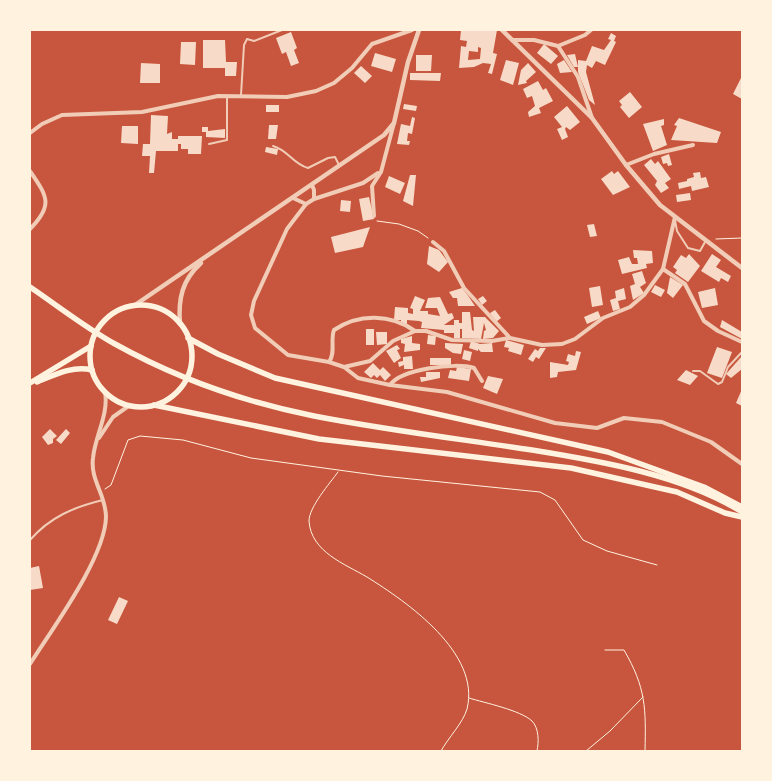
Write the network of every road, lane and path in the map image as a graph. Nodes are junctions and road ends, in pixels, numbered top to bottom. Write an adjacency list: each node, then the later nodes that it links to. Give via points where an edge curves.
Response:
1 (282, 30): 9 (lane, via 254,40 247,39)
2 (412, 30): 9 (street, via 372,44 352,68 334,83 316,91 287,97)
3 (419, 30): 11 (street)
4 (502, 30): 6 (street)
5 (591, 30): 7 (street)
6 (512, 40): 7 (street, via 534,40); 10 (street)
7 (558, 46): 10 (street, via 578,77)
8 (227, 97): 9 (street); 12 (street, via 218,96 142,112 62,116); 13 (lane, via 227,140)
9 (241, 98)
10 (592, 118): 16 (street)
11 (394, 124): 17 (street); 19 (street)
12 (30, 133)
13 (209, 144)
14 (693, 145): 16 (street, via 654,154)
15 (274, 146): 17 (lane, via 282,148 300,166 308,168 328,158 335,158)
16 (626, 165): 25 (street, via 660,205)
17 (340, 166): 20 (street)
18 (30, 171): 26 (street, via 44,192 47,203 44,213)
19 (381, 172): 22 (street, via 363,183); 24 (street, via 372,186)
20 (312, 185): 21 (street); 22 (street)
21 (292, 198): 23 (street); 30 (street)
22 (314, 199): 23 (street)
23 (306, 204): 42 (street, via 287,229 254,301 251,315 255,328 288,355)
24 (374, 216): 28 (path, via 377,222 399,224 418,231)
25 (675, 217): 29 (street); 29 (lane, via 678,231 688,248 700,251); 32 (street)
26 (30, 229)
27 (742, 238): 29 (path)
28 (433, 242): 38 (street, via 444,251 464,288)
29 (706, 242): 31 (street)
30 (211, 254): 34 (street); 35 (street, via 192,271 180,292)
31 (742, 268)
32 (663, 269): 38 (street, via 644,295 630,307 603,318 575,340 542,345); 39 (street, via 685,284 704,321)
33 (30, 287): 58 (highway, via 114,344 215,391 315,416 582,458 641,471)
34 (135, 305): 35 (highway, via 162,310); 40 (highway, via 108,317)
35 (180, 324): 37 (highway)
36 (416, 330): 38 (street, via 426,330 452,340); 42 (street, via 385,318 354,320 334,330 332,359); 43 (street, via 393,341 370,361)
37 (188, 338): 51 (highway, via 191,362 185,379 174,394); 57 (highway, via 275,378 608,452 704,487)
38 (510, 338)
39 (742, 342)
40 (91, 346): 44 (highway); 47 (highway)
41 (742, 352): 45 (lane, via 718,384 700,371)
42 (329, 362): 43 (street)
43 (344, 367): 48 (street, via 358,378)
44 (92, 370): 47 (highway, via 67,370); 49 (highway)
45 (693, 371)
46 (482, 381): 48 (street, via 474,368 458,365 406,373)
47 (30, 384)
48 (390, 385): 53 (street, via 447,392 555,423 597,428 624,418 662,422 711,442)
49 (105, 392): 50 (highway); 52 (street, via 107,403)
50 (130, 405): 51 (highway); 52 (street, via 113,418)
51 (154, 405): 59 (highway, via 319,439 571,468 677,492)
52 (96, 445): 55 (street, via 92,475)
53 (742, 464)
54 (339, 470): 55 (path, via 251,458 183,440 140,436 128,440 111,485); 61 (path, via 540,492 555,500 584,540 607,551); 65 (path, via 316,503 309,520 314,535 331,557 429,622 462,663)
55 (100, 492): 56 (street)
56 (103, 500): 60 (lane, via 63,513); 63 (street, via 104,534 89,568)
57 (742, 507)
58 (742, 512)
59 (742, 517)
60 (30, 540)
61 (657, 565)
62 (605, 650): 64 (path, via 624,650 637,673)
63 (30, 664)
64 (644, 696): 68 (path, via 610,732); 69 (path)
65 (468, 698): 66 (path, via 466,711); 67 (path, via 532,721 538,738)
66 (441, 751)
67 (537, 751)
68 (586, 751)
69 (645, 751)

